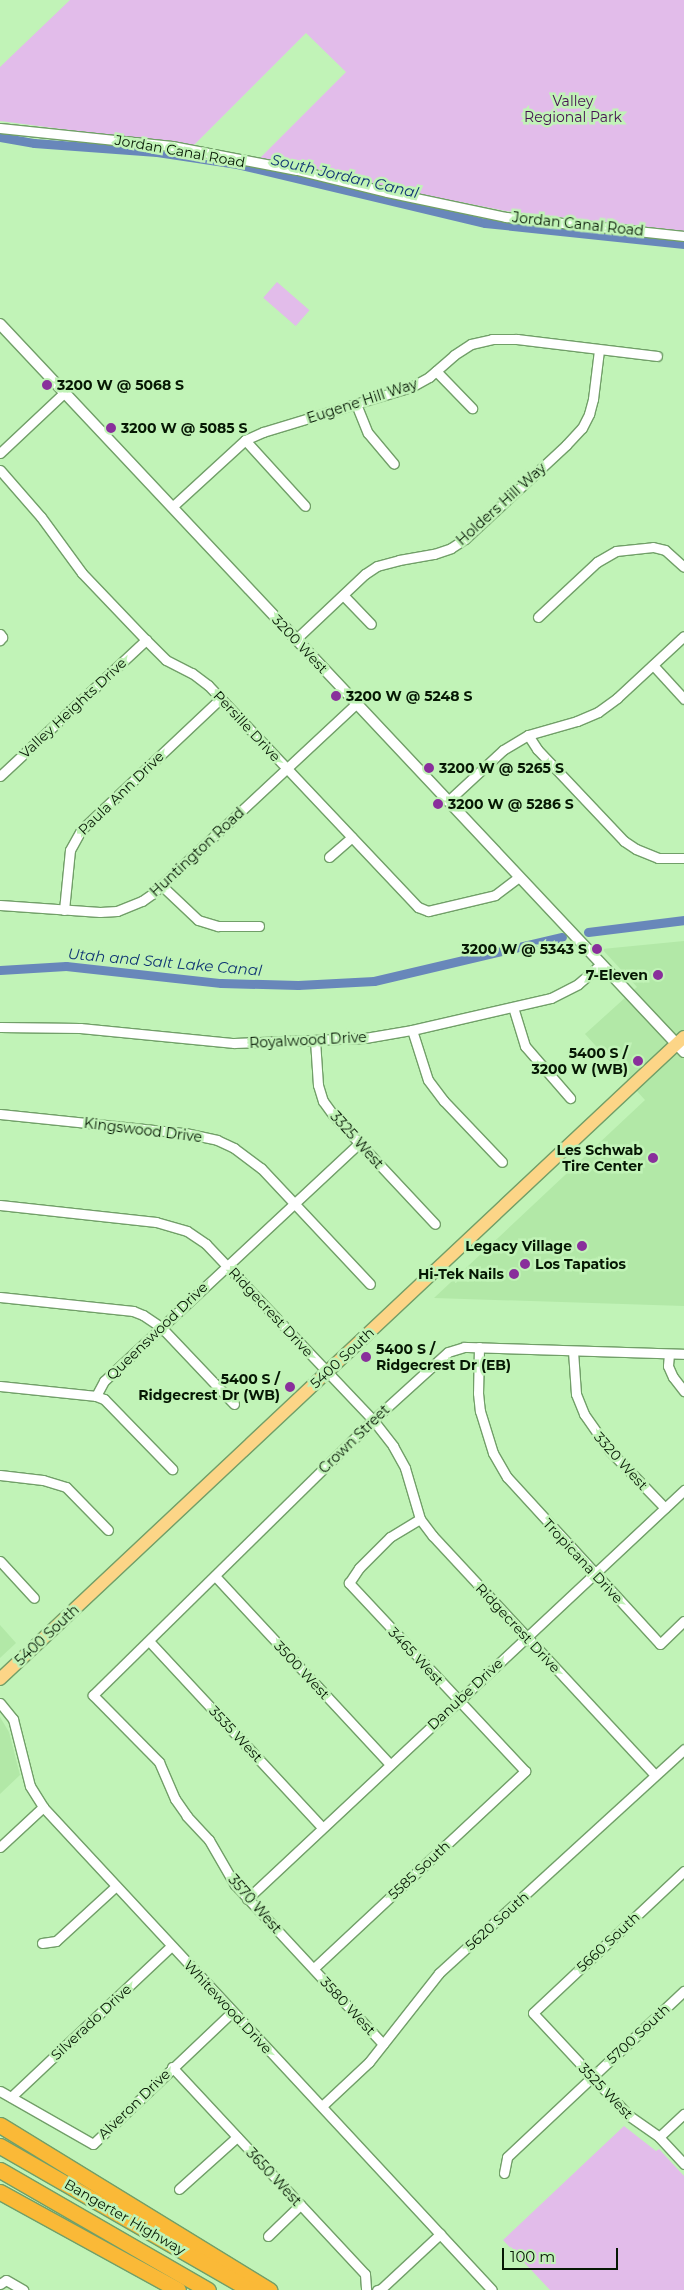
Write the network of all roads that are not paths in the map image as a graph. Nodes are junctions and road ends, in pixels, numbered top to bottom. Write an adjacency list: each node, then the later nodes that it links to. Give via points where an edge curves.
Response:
1 (0, 128): 2 (street, Jordan Canal Road, via 172,146 297,170 506,217)
2 (684, 236)
3 (1, 328): 7 (street, 3200 West)
4 (599, 350): 5 (street, Eugene Hill Way); 6 (street, Eugene Hill Way, via 517,339 492,339 471,344); 17 (street, Holders Hill Way, via 589,414 582,428 566,445 465,539 434,554 377,566)
5 (657, 356)
6 (436, 371): 8 (street, Eugene Hill Way, via 411,387); 9 (street)
7 (65, 392): 11 (street); 15 (street, 3200 West)
8 (356, 404): 10 (street, Eugene Hill Way); 12 (street, via 373,442)
9 (472, 408)
10 (245, 440): 14 (street); 15 (street, Eugene Hill Way)
11 (0, 453)
12 (394, 464)
13 (0, 470): 24 (street, Persille Drive, via 41,517 82,573)
14 (305, 506)
15 (172, 507): 22 (street, 3200 West)
16 (684, 567): 18 (street, via 665,550 653,547 616,551 597,562)
17 (343, 595): 19 (street); 22 (street, Holders Hill Way)
18 (538, 617)
19 (371, 624)
20 (0, 634): 23 (street)
21 (684, 636): 25 (street)
22 (296, 639): 28 (street, 3200 West)
23 (0, 640)
24 (146, 640): 26 (street, Persille Drive, via 166,660 201,678); 31 (street, Valley Heights Drive)
25 (653, 665): 27 (street); 29 (street, via 598,712)
26 (221, 698): 30 (street, Persille Drive); 39 (street, Paula Ann Drive, via 81,830 70,850)
27 (684, 699)
28 (356, 704): 30 (street, Huntington Road); 32 (street, 3200 West)
29 (528, 735): 32 (street, via 503,750); 35 (street, via 537,749 624,841 658,858)
30 (287, 768): 33 (street, Persille Drive); 37 (street, Huntington Road)
31 (0, 776)
32 (448, 801): 36 (street, 3200 West)
33 (352, 837): 34 (street); 36 (street, Persille Drive, via 418,907 428,911 495,895)
34 (329, 857)
35 (684, 858)
36 (519, 877): 41 (street, 3200 West)
37 (162, 886): 39 (street, Huntington Road, via 142,901 117,911); 40 (street, via 198,920 218,926)
38 (0, 905): 39 (street, Huntington Road)
39 (64, 910)
40 (259, 926)
41 (601, 964): 42 (street, Royalwood Drive, via 565,991); 46 (street, 3200 West)
42 (513, 1007): 44 (street, Royalwood Drive); 47 (street, via 525,1046)
43 (0, 1027): 45 (street, Royalwood Drive, via 80,1028 234,1043)
44 (412, 1030): 45 (street, Royalwood Drive, via 365,1038); 50 (street, via 428,1080)
45 (315, 1040): 49 (street, 3325 West, via 318,1085 323,1101)
46 (682, 1044): 62 (main road, 5400 South)
47 (570, 1098)
48 (0, 1114): 51 (street, Kingswood Drive, via 193,1134 217,1140 249,1158)
49 (359, 1143): 51 (street, Queenswood Drive); 53 (street, 3325 West)
50 (502, 1162)
51 (294, 1203): 54 (street, Queenswood Drive); 55 (street, Kingswood Drive)
52 (0, 1205): 54 (street, Ridgecrest Drive, via 172,1225 196,1237)
53 (435, 1224)
54 (227, 1265): 57 (street, Queenswood Drive); 62 (street, Ridgecrest Drive)
55 (370, 1284)
56 (0, 1297): 57 (street, via 133,1311)
57 (161, 1327): 65 (street, Queenswood Drive, via 104,1381); 66 (street)
58 (479, 1348): 59 (street, Crown Street); 67 (street, Crown Street, via 464,1347 448,1352); 75 (street, Tropicana Drive, via 480,1411 493,1453 507,1477)
59 (573, 1351): 60 (street, Crown Street); 71 (street, 3320 West, via 576,1394 584,1414 610,1451)
60 (669, 1354): 61 (street, Crown Street); 64 (street, via 668,1366)
61 (684, 1354)
62 (327, 1372): 67 (street, Ridgecrest Drive); 81 (main road, 5400 South)
63 (0, 1386): 65 (street)
64 (684, 1391)
65 (96, 1396): 68 (street, via 111,1404)
66 (234, 1404)
67 (373, 1420): 72 (street, Ridgecrest Drive, via 393,1446 404,1468); 76 (street, Crown Street)
68 (172, 1469)
69 (0, 1475): 73 (street, via 43,1480 66,1488)
70 (684, 1490): 71 (street, Danube Drive)
71 (665, 1508): 75 (street, Danube Drive)
72 (420, 1518): 79 (street, Ridgecrest Drive); 83 (street, 3465 West, via 390,1537 359,1568 349,1583)
73 (108, 1530)
74 (0, 1561): 77 (street)
75 (596, 1574): 78 (street, Tropicana Drive, via 660,1644); 79 (street, Danube Drive)
76 (215, 1576): 80 (street, Crown Street); 86 (street, 3500 West)
77 (34, 1598)
78 (684, 1621)
79 (526, 1638): 83 (street, Danube Drive); 88 (street, Ridgecrest Drive)
80 (149, 1641): 82 (street, Crown Street); 90 (street, 3535 West)
81 (0, 1679)
82 (93, 1695): 94 (street, 3570 West, via 159,1762 181,1808 209,1840 230,1879)
83 (458, 1701): 86 (street, Danube Drive); 87 (street, 3465 West)
84 (0, 1703): 89 (street, Whitewood Drive, via 13,1719 30,1786)
85 (684, 1749): 88 (street, 5620 South)
86 (390, 1764): 90 (street, Danube Drive)
87 (525, 1771): 97 (street, 5585 South)
88 (655, 1775): 101 (street, 5620 South, via 439,1973)
89 (43, 1807): 91 (street); 93 (street, Whitewood Drive)
90 (322, 1827): 94 (street, Danube Drive)
91 (0, 1848)
92 (684, 1871): 100 (street, 5660 South)
93 (116, 1887): 95 (street, via 56,1941); 96 (street, Whitewood Drive)
94 (247, 1899): 97 (street, 3570 West)
95 (42, 1943)
96 (171, 1946): 99 (street, Whitewood Drive); 105 (street, Silverado Drive)
97 (314, 1968): 101 (street, 3580 West)
98 (684, 1992): 103 (street, 5700 South)
99 (232, 2012): 102 (street, Alveron Drive); 106 (street, Whitewood Drive)
100 (533, 2013): 103 (street, 3525 West)
101 (383, 2044): 106 (street, 5620 South, via 369,2062)
102 (172, 2067): 105 (street, Alveron Drive, via 93,2144); 109 (street, 3650 West)
103 (592, 2077): 110 (street, 3525 West, via 628,2115); 114 (street, 5700 South, via 507,2157)
104 (0, 2091): 105 (street, Alveron Drive)
105 (11, 2097)
106 (322, 2106): 118 (street, Whitewood Drive)
107 (684, 2114): 110 (street)
108 (0, 2124): 125 (highway)
109 (237, 2137): 115 (street); 117 (street, 3650 West)
110 (659, 2137): 112 (street, 3525 West)
111 (0, 2146): 124 (highway, Bangerter Highway)
112 (684, 2164)
113 (0, 2170): 123 (highway, Bangerter Highway)
114 (504, 2173)
115 (179, 2189)
116 (0, 2192): 122 (highway)
117 (300, 2205): 119 (street); 126 (street, 3650 West, via 365,2274)
118 (440, 2234): 127 (street); 128 (street, Whitewood Drive)
119 (268, 2236)
120 (3, 2282): 121 (street)
121 (22, 2290)
122 (178, 2290)
123 (208, 2290)
124 (250, 2290)
125 (269, 2290)
126 (366, 2290)
127 (377, 2290)
128 (492, 2290)

